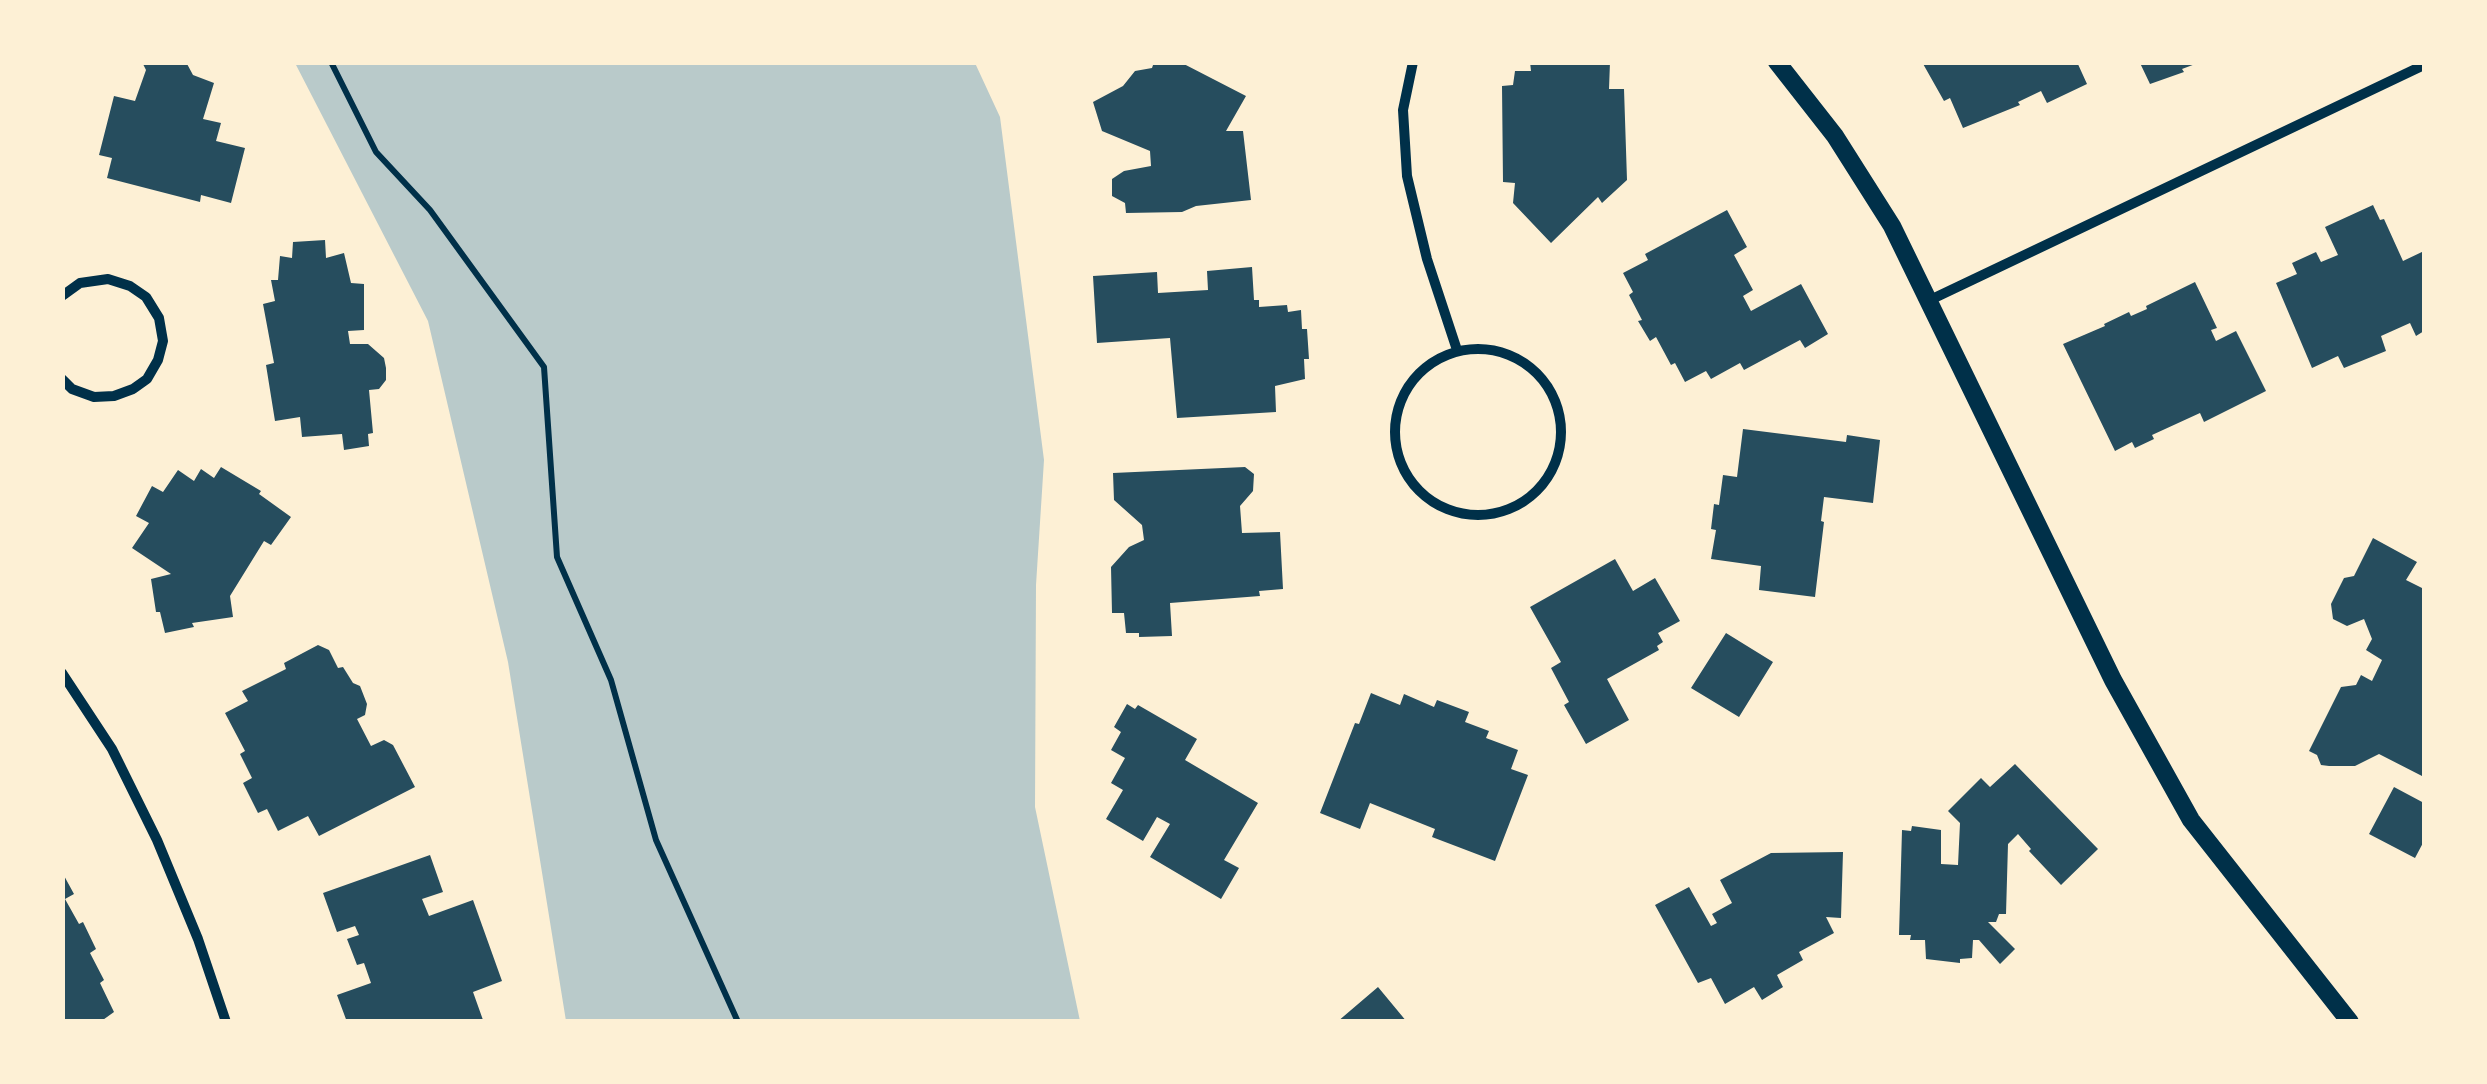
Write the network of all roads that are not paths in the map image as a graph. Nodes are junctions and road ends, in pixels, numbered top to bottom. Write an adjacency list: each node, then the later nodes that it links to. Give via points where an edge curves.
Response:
1 (1413, 62): 6 (street, via 1403,110 1407,176)
2 (1776, 62): 5 (street, via 1844,151)
3 (2424, 65): 5 (street)
4 (62, 296): 7 (street, via 80,283 108,279 130,286 159,318 162,341 158,360 133,389 94,397)
5 (1930, 300): 10 (street, via 2113,680 2191,820)
6 (1457, 350): 6 (street, via 1501,351 1538,373 1560,411 1560,455 1538,492 1500,514 1456,514 1418,492 1396,453 1397,409 1404,396 1419,372)
7 (62, 380)
8 (62, 674): 9 (street, via 112,749 158,840)
9 (226, 1022)
10 (2350, 1022)

